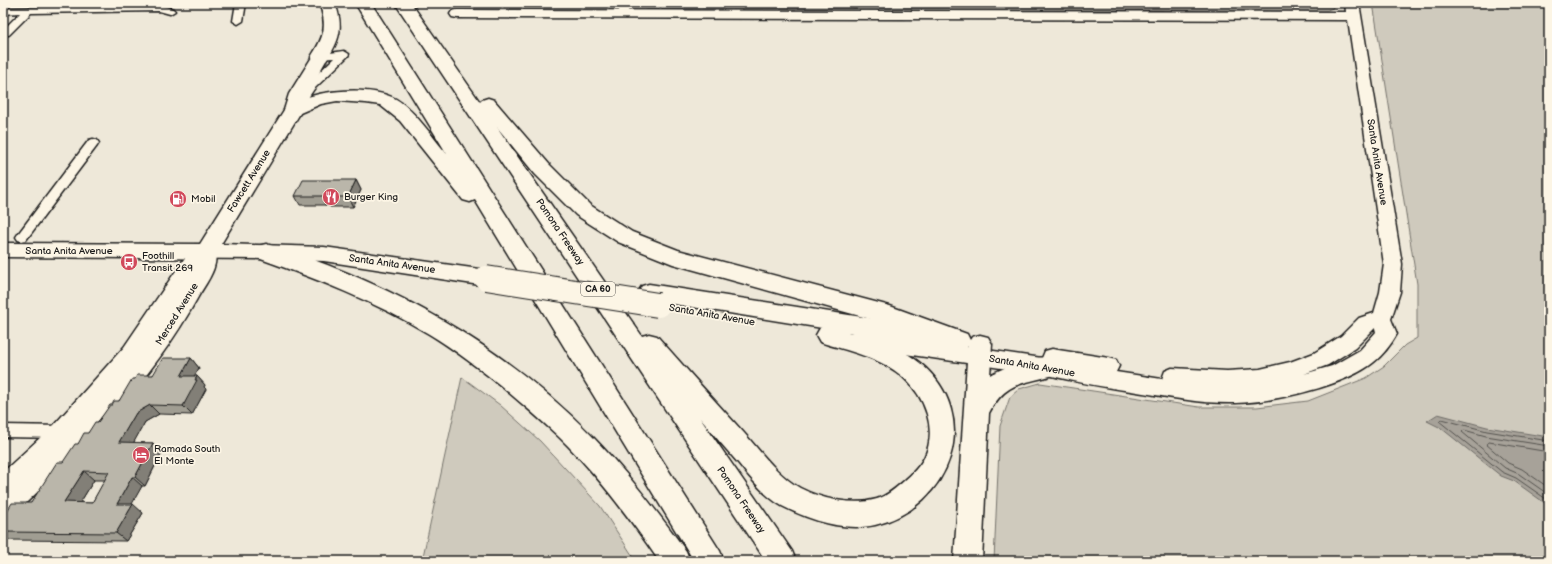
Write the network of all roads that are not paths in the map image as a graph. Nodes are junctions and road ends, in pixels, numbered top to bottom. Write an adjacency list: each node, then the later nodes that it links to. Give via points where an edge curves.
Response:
1 (241, 3): 12 (street)
2 (327, 3): 15 (highway, via 333,30)
3 (363, 3): 23 (highway)
4 (624, 9): 10 (street); 11 (street)
5 (408, 10): 22 (highway, Pomona Freeway / CA 60); 29 (highway, via 542,169 583,210 625,237 673,256 890,315)
6 (1353, 10): 11 (street); 14 (street, Santa Anita Avenue)
7 (3, 11): 8 (street)
8 (28, 11): 9 (street, via 160,8); 13 (street)
9 (170, 11)
10 (457, 14)
11 (1303, 16): 14 (street, via 1329,21)
12 (238, 21)
13 (6, 33)
14 (1357, 35): 27 (street, Santa Anita Avenue, via 1393,264 1393,279)
15 (320, 57): 16 (main road, Fawcett Avenue, via 298,94); 16 (street, Fawcett Avenue, via 344,54 310,87)
16 (293, 110): 19 (main road, Fawcett Avenue); 23 (highway, via 317,99 337,96 366,96 386,101 406,117)
17 (93, 143): 18 (street)
18 (12, 237): 19 (main road, Santa Anita Avenue)
19 (210, 245): 20 (main road, Santa Anita Avenue); 21 (main road, Santa Anita Avenue); 24 (main road, Santa Anita Avenue, via 314,241); 25 (street, Merced Avenue, via 191,264)
20 (3, 250)
21 (266, 252): 24 (main road, Santa Anita Avenue, via 324,254); 36 (highway, via 315,268 396,306 425,320 478,354 581,442 618,484)
22 (585, 270): 28 (highway, via 767,478 790,496 819,509 871,514 898,502 921,485 936,463 942,445 944,426 933,397 925,384 911,370 890,356); 38 (highway, Pomona Freeway / CA 60)
23 (531, 271): 37 (highway)
24 (483, 272): 26 (main road, Santa Anita Avenue, bridge)
25 (183, 291): 33 (street, Merced Avenue); 35 (street, Merced Avenue, via 175,321 126,386 64,454)
26 (653, 299): 28 (main road, Santa Anita Avenue); 29 (main road, Santa Anita Avenue)
27 (1381, 319): 29 (street, Santa Anita Avenue, via 1366,323 1348,342 1321,359 1260,378 1234,380 1147,374); 30 (street, Santa Anita Avenue, via 1387,334 1367,356 1339,372 1275,390 1236,394 1193,392 1076,374)
28 (828, 335): 29 (street, Santa Anita Avenue)
29 (973, 347): 30 (street, Santa Anita Avenue); 31 (highway)
30 (1048, 367): 31 (highway, via 1011,375 1004,379 988,392)
31 (976, 412): 39 (highway)
32 (3, 431): 33 (street)
33 (62, 432): 34 (street, Merced Avenue)
34 (3, 487)
35 (3, 509)
36 (676, 561)
37 (710, 561)
38 (782, 561)
39 (968, 561)

